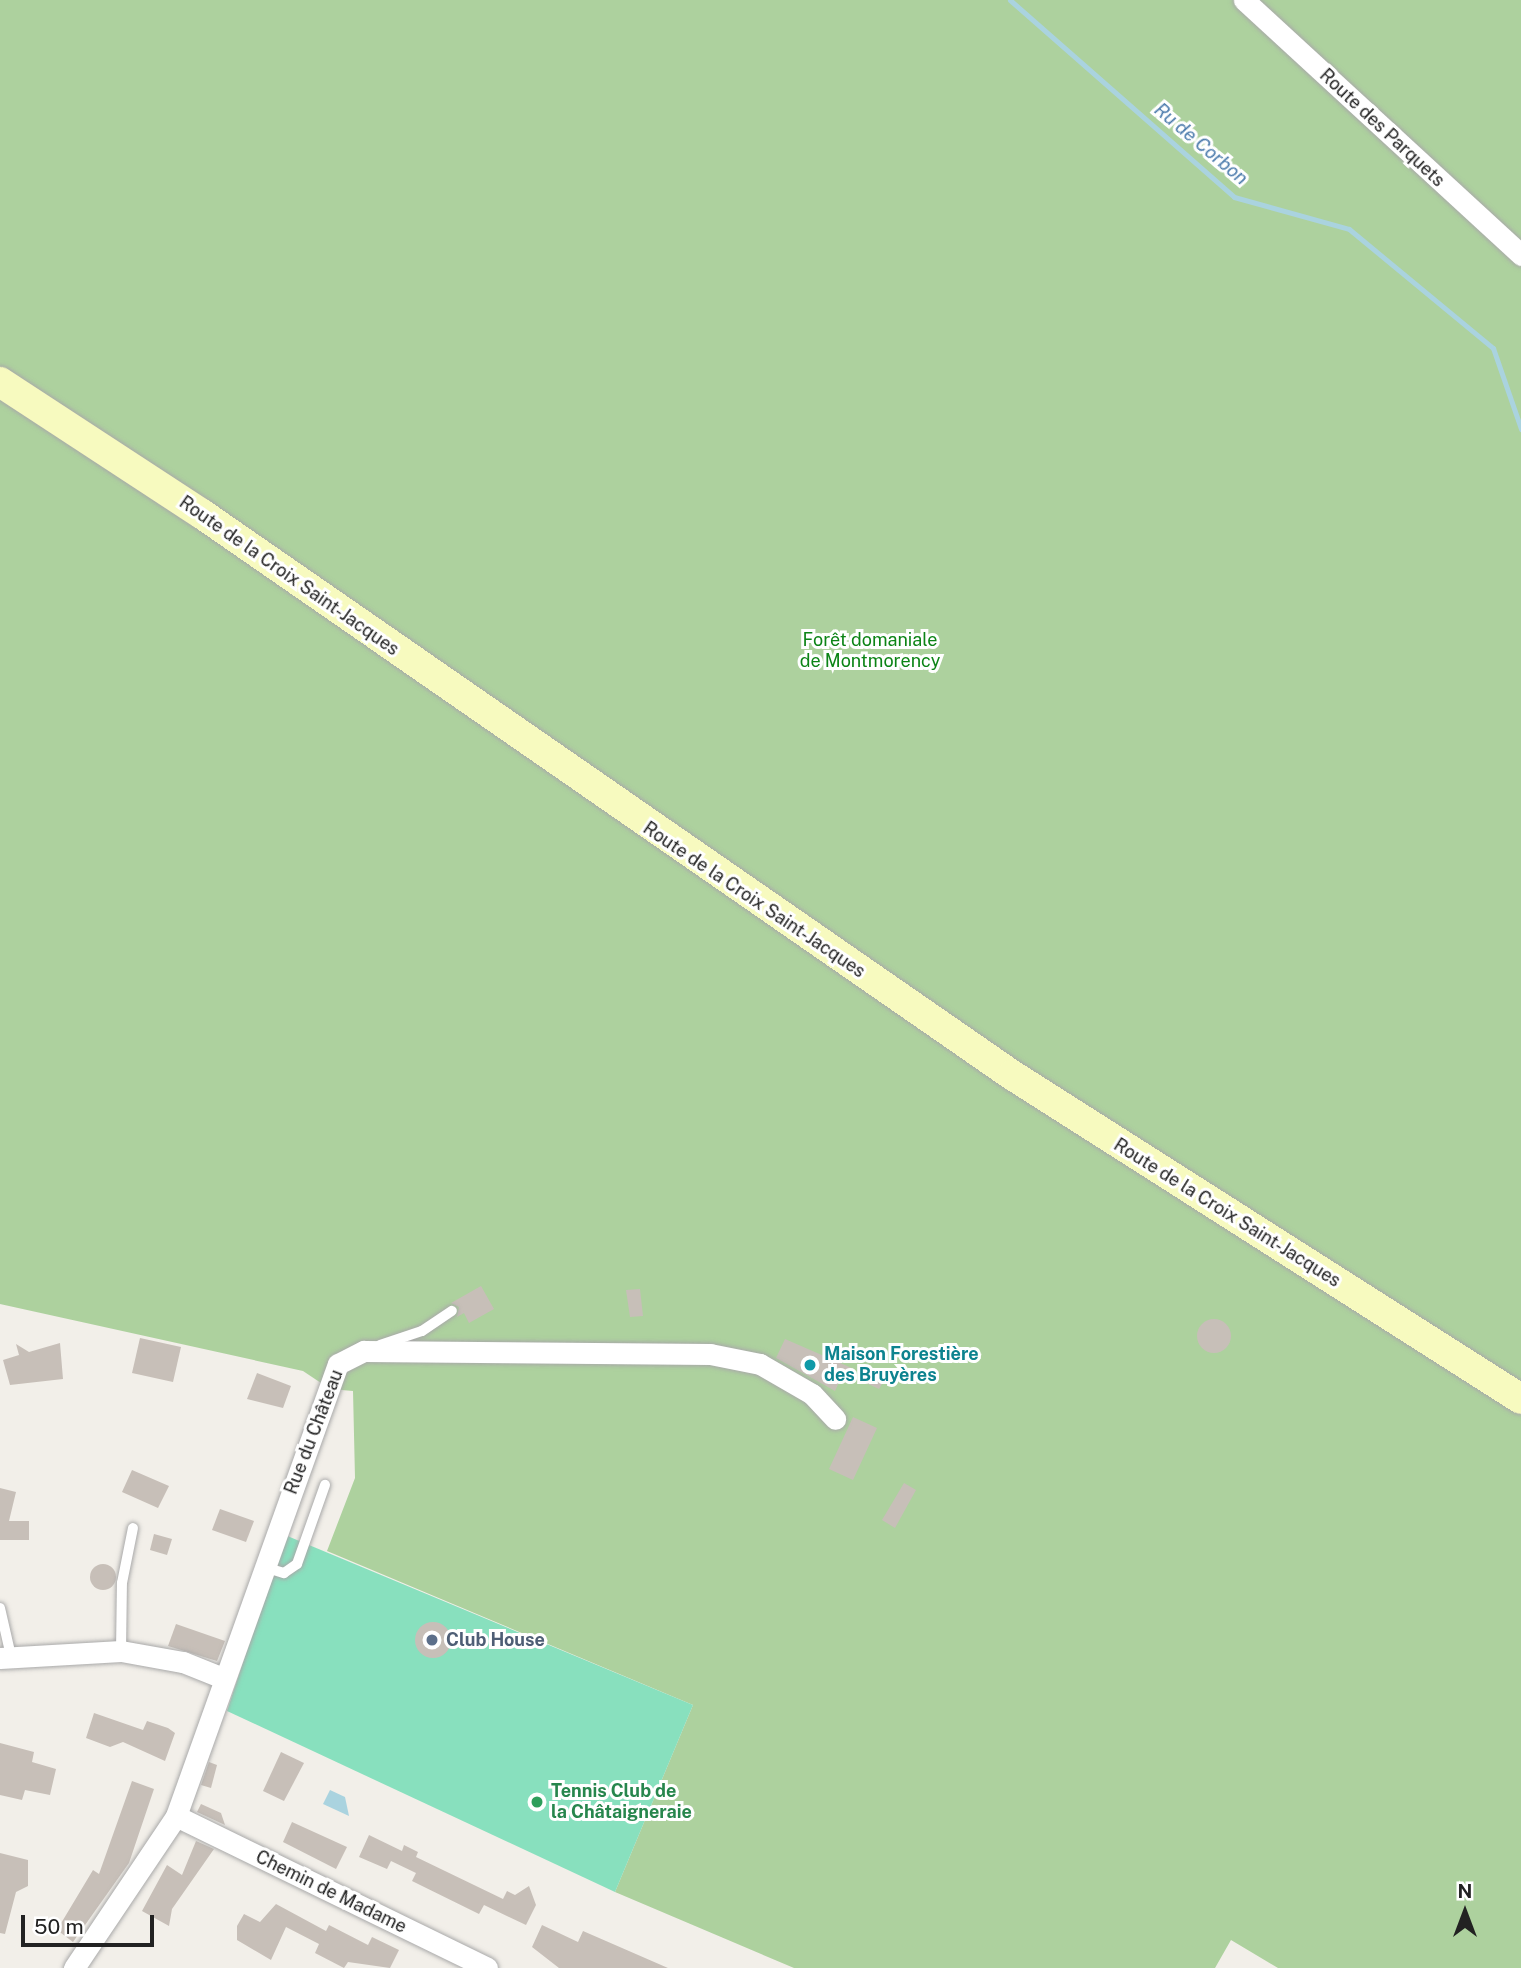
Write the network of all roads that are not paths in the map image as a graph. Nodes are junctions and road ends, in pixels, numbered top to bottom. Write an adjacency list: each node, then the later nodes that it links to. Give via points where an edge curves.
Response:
1 (1244, 0): 2 (street, Route des Parquets)
2 (1521, 255)
3 (0, 382): 6 (street, Route de la Croix Saint-Jacques, via 202,514 1023,1083)
4 (452, 1311): 5 (lane, via 422,1331)
5 (364, 1351): 7 (street, via 710,1354 760,1364 812,1394); 10 (street, Rue du Château, via 338,1364)
6 (1521, 1399)
7 (835, 1419)
8 (325, 1485): 10 (lane, via 296,1564 284,1573)
9 (132, 1528): 12 (lane, via 122,1583)
10 (264, 1567): 14 (street, Rue du Château)
11 (0, 1608): 13 (lane)
12 (121, 1651): 13 (street); 14 (street, via 183,1662)
13 (5, 1657)
14 (223, 1678): 15 (street, Rue du Château)
15 (176, 1816): 16 (street, Rue du Château); 17 (street, Chemin de Madame)
16 (74, 1968)
17 (487, 1968)

